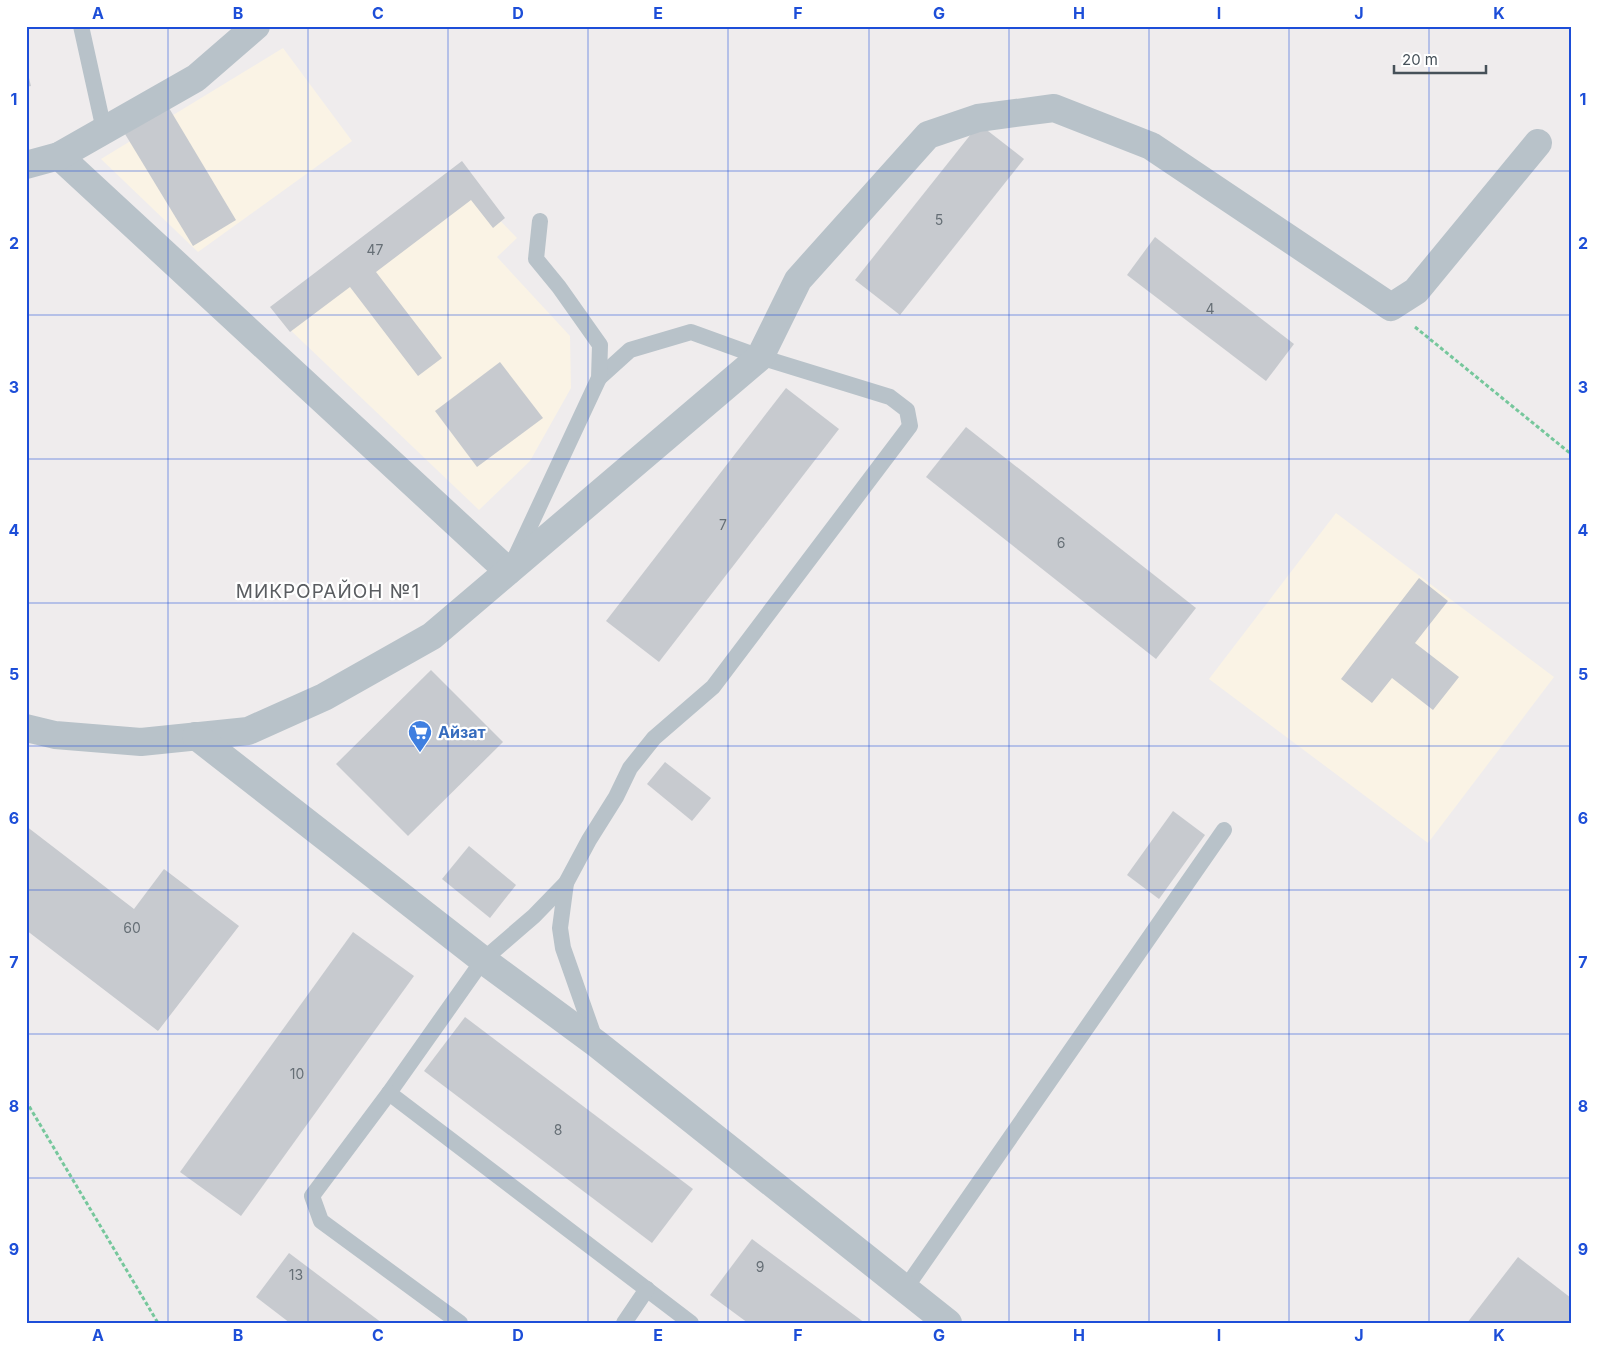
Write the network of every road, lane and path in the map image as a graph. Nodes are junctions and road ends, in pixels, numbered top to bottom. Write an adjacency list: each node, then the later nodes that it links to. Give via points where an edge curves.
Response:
1 (81, 26): 3 (lane)
2 (256, 26): 3 (street, via 196,78)
3 (104, 130): 5 (street)
4 (1538, 143): 8 (street, via 1416,291)
5 (59, 156): 6 (street); 12 (street)
6 (26, 165)
7 (540, 221): 10 (lane, via 536,259 600,345)
8 (1390, 307): 9 (street, via 1151,146 1054,108 978,118 928,135 798,280); 11 (path)
9 (760, 357): 10 (lane, via 691,332 630,350); 12 (street); 16 (lane, via 890,397 908,410 910,426 713,687 654,738 630,768)
10 (599, 378): 12 (lane)
11 (1571, 454)
12 (508, 572): 14 (street, via 432,636 324,697 248,731)
13 (26, 728): 14 (street, via 54,734 141,742)
14 (196, 736): 17 (street)
15 (1224, 830): 22 (lane)
16 (566, 883): 17 (lane); 18 (lane, via 560,928 563,948)
17 (483, 960): 18 (street); 19 (lane)
18 (597, 1044): 22 (street)
19 (389, 1093): 21 (lane); 24 (lane, via 312,1196 321,1221)
20 (26, 1102): 23 (path)
21 (647, 1289): 25 (lane); 26 (lane)
22 (905, 1289): 27 (street)
23 (158, 1323)
24 (460, 1323)
25 (624, 1323)
26 (691, 1323)
27 (948, 1323)

